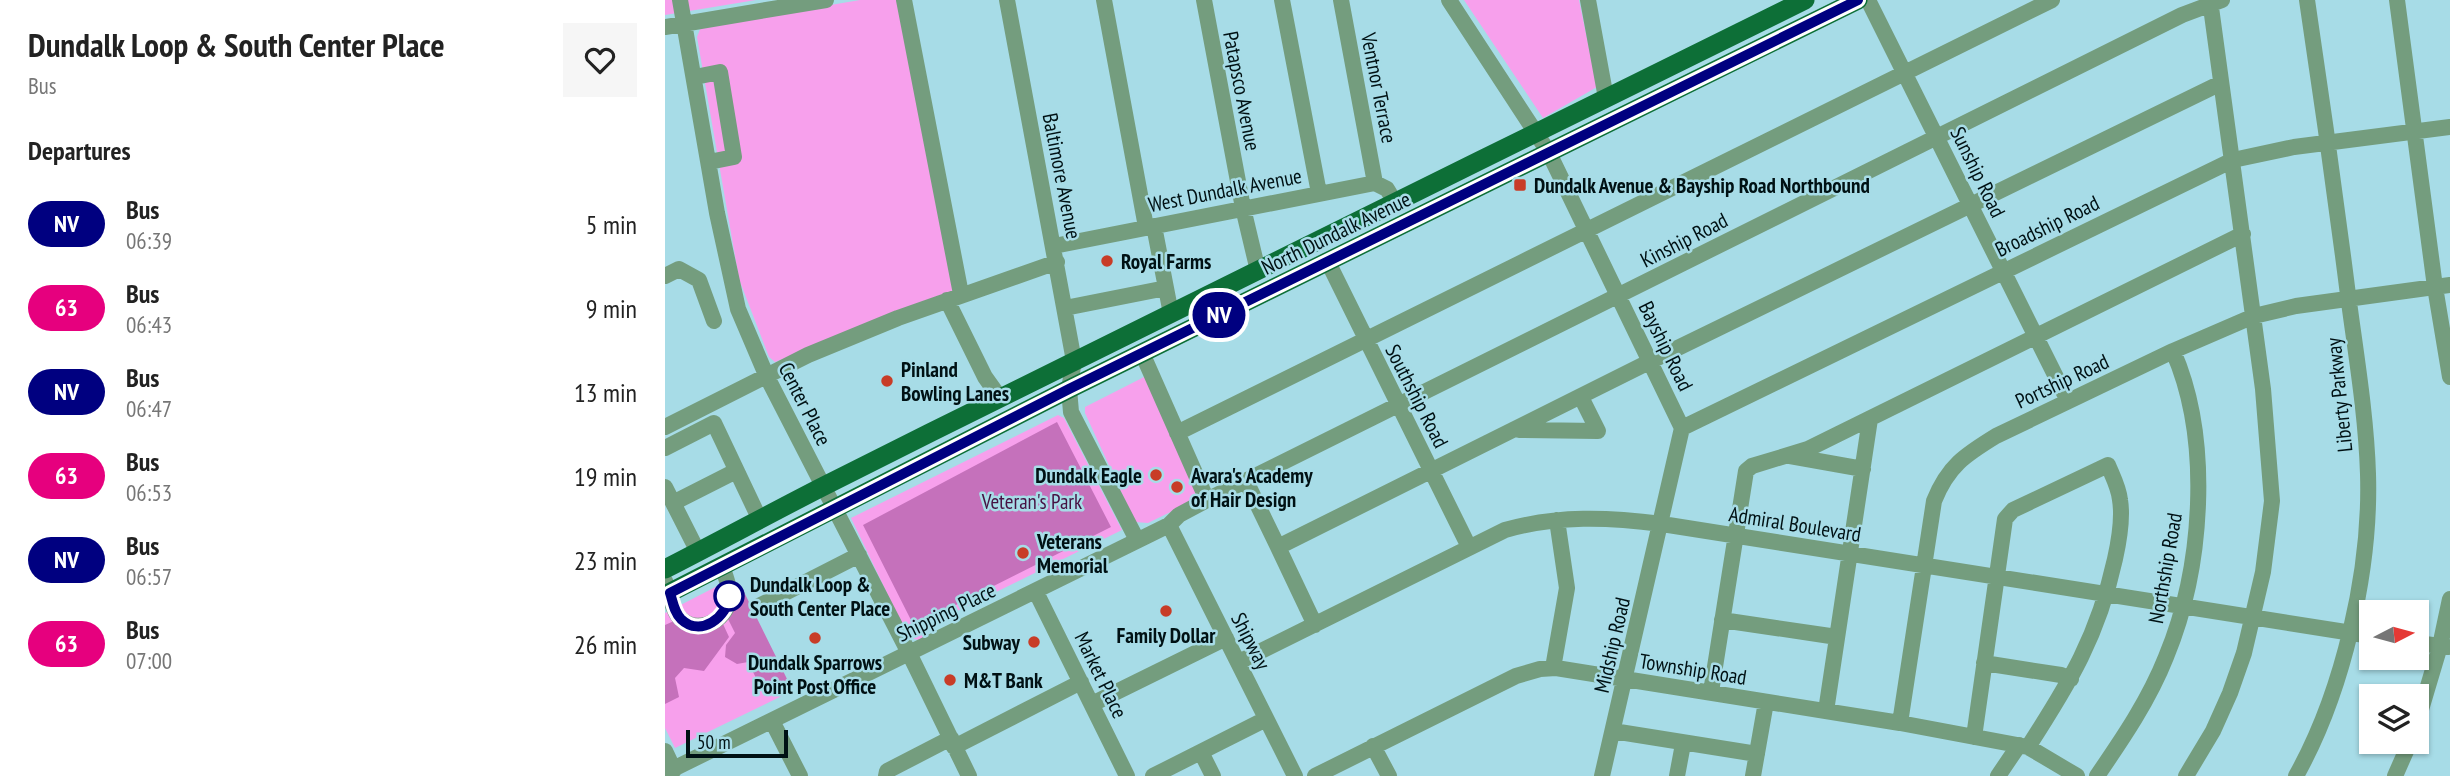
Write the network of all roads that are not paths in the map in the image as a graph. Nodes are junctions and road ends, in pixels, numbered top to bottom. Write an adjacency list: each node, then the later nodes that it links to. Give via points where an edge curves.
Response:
1 (680, 0): 19 (street, Center Place)
2 (826, 0): 18 (street)
3 (904, 0): 50 (street)
4 (1007, 0): 43 (street, Baltimore Avenue)
5 (1104, 0): 40 (street)
6 (1204, 0): 39 (street, Patapsco Avenue)
7 (1282, 0): 36 (street)
8 (1341, 0): 35 (street, Ventnor Terrace)
9 (1449, 0): 28 (street, Bayship Road)
10 (1588, 0): 24 (street)
11 (1805, 0): 24 (main road, North Dundalk Avenue)
12 (1858, 0): 32 (main road, North Dundalk Avenue)
13 (1868, 0): 21 (street, Sunship Road)
14 (2052, 0): 21 (street)
15 (2307, 0): 31 (street, Liberty Parkway)
16 (2396, 0): 29 (street)
17 (2214, 1): 23 (street); 30 (street, Kinship Road)
18 (769, 5): 19 (street)
19 (685, 23): 20 (street); 22 (street, Center Place)
20 (665, 27)
21 (1904, 72): 30 (street, Sunship Road); 41 (street)
22 (695, 77): 25 (street, via 720,72); 26 (street, Center Place)
23 (2221, 83): 33 (street); 38 (street)
24 (1606, 98): 28 (main road, North Dundalk Avenue)
25 (726, 111): 26 (street); 34 (street, via 734,157)
26 (702, 116): 34 (street, Center Place)
27 (2450, 127): 29 (street, Broadship Road)
28 (1535, 132): 32 (street, Bayship Road); 37 (main road, North Dundalk Avenue)
29 (2415, 133): 31 (street, Broadship Road); 48 (street)
30 (1938, 137): 38 (street, Sunship Road); 51 (street, Kinship Road)
31 (2328, 142): 33 (street, Broadship Road); 52 (street, Liberty Parkway)
32 (1549, 153): 41 (street, Bayship Road); 44 (main road, North Dundalk Avenue)
33 (2233, 160): 42 (street); 45 (street, Broadship Road)
34 (709, 162): 63 (street, Center Place, via 738,309)
35 (1375, 183): 36 (street, West Dundalk Avenue); 37 (street, via 1387,189)
36 (1319, 193): 39 (street, West Dundalk Avenue)
37 (1396, 204): 46 (main road, North Dundalk Avenue)
38 (1971, 205): 45 (street, Sunship Road); 62 (street)
39 (1243, 208): 40 (street, West Dundalk Avenue); 46 (street, Patapsco Avenue)
40 (1150, 227): 43 (street, West Dundalk Avenue); 49 (street)
41 (1586, 229): 51 (street, Bayship Road); 58 (street)
42 (2243, 234): 55 (street); 57 (street)
43 (1055, 254): 50 (street, West Dundalk Avenue); 53 (street, Baltimore Avenue)
44 (1328, 262): 58 (street, Southship Road); 60 (main road, North Dundalk Avenue)
45 (2004, 270): 57 (street, Sunship Road); 72 (street, Broadship Road)
46 (1258, 271): 54 (main road, North Dundalk Avenue)
47 (665, 276): 56 (street, via 679,268 699,280)
48 (2443, 286): 52 (street, Portship Road); 64 (street)
49 (1166, 288): 53 (street); 54 (street)
50 (954, 297): 63 (street, West Dundalk Avenue, via 808,355); 67 (street, via 985,377)
51 (1618, 297): 62 (street, Bayship Road); 69 (street, Kinship Road)
52 (2348, 299): 55 (street, Portship Road); 110 (street, Liberty Parkway, via 2368,476 2362,568)
53 (1065, 309): 61 (street, Baltimore Avenue)
54 (1171, 314): 61 (main road, North Dundalk Avenue)
55 (2254, 316): 59 (street, Portship Road); 107 (street, via 2272,502)
56 (714, 321)
57 (2036, 338): 68 (street, Sunship Road); 70 (street)
58 (1365, 339): 69 (street, Southship Road); 74 (street)
59 (2173, 351): 68 (street, Portship Road); 105 (street, Northship Road, via 2192,411 2198,471 2197,512)
60 (1142, 353): 65 (main road, North Dundalk Avenue); 74 (street)
61 (1074, 361): 65 (street, Baltimore Avenue); 67 (main road, North Dundalk Avenue)
62 (1651, 361): 66 (street); 72 (street, Bayship Road)
63 (767, 377): 71 (street, West Dundalk Avenue); 81 (street, Center Place)
64 (2450, 377)
65 (1069, 389): 85 (main road, North Dundalk Avenue); 91 (street, via 1071,412)
66 (1581, 397): 73 (street); 73 (street, via 1598,431)
67 (1000, 398): 81 (main road, North Dundalk Avenue)
68 (2068, 401): 97 (street, Portship Road, via 1996,436 1951,468 1934,501)
69 (1397, 404): 79 (street, Southship Road); 80 (street, Kinship Road)
70 (1870, 419): 76 (street); 77 (street)
71 (665, 427)
72 (1682, 428): 88 (street, Midship Road)
73 (1514, 430): 79 (street)
74 (1177, 433): 83 (street)
75 (665, 448): 78 (street, via 714,423)
76 (1788, 456): 77 (street); 90 (street, via 1746,471)
77 (1863, 469): 95 (street)
78 (736, 471): 84 (street); 86 (street)
79 (1431, 471): 92 (street); 93 (street, Southship Road)
80 (1246, 481): 83 (street, Kinship Road); 92 (street)
81 (823, 486): 85 (street, Center Place); 86 (main road, North Dundalk Avenue)
82 (665, 487): 84 (street)
83 (1207, 500): 89 (street, Kinship Road, via 1179,514)
84 (673, 503): 94 (street)
85 (834, 508): 96 (street, Center Place); 98 (main road, North Dundalk Avenue)
86 (760, 520): 94 (main road, North Dundalk Avenue)
87 (1557, 520): 88 (street, Admiral Boulevard, via 1604,517); 93 (street, Admiral Boulevard, via 1505,530); 118 (street, via 1567,588)
88 (1662, 524): 90 (street, Admiral Boulevard); 120 (street, Midship Road)
89 (1170, 525): 91 (street, Shipping Place); 113 (street, Shipway)
90 (1736, 537): 95 (street, Admiral Boulevard); 108 (street)
91 (1137, 540): 102 (street, Shipping Place)
92 (1277, 547): 109 (street)
93 (1469, 547): 109 (street, Admiral Boulevard)
94 (698, 552): 99 (main road, North Dundalk Avenue)
95 (1851, 554): 97 (street, Admiral Boulevard); 112 (street)
96 (859, 555): 106 (street); 115 (street, Center Place)
97 (1924, 565): 100 (street, Admiral Boulevard); 129 (street, Portship Road)
98 (722, 566): 101 (main road, North Dundalk Avenue); 101 (street, via 729,603 715,621 699,626 682,620)
99 (665, 569)
100 (1995, 577): 103 (street, Admiral Boulevard); 103 (street, via 2005,519 2013,510 2108,465 2121,504); 117 (street)
101 (667, 590)
102 (1036, 592): 115 (street, Shipping Place); 121 (street, Market Place)
103 (2107, 593): 105 (street, Admiral Boulevard); 119 (street)
104 (2450, 598): 114 (street)
105 (2183, 605): 107 (street, Admiral Boulevard); 155 (street, Northship Road, via 2154,684)
106 (759, 606)
107 (2253, 617): 110 (street, Admiral Boulevard); 156 (street, via 2230,693)
108 (1722, 620): 112 (street); 123 (street)
109 (1315, 625): 116 (street, Admiral Boulevard)
110 (2348, 633): 111 (street, Admiral Boulevard); 157 (street, Liberty Parkway, via 2323,719)
111 (2359, 634)
112 (1837, 637): 126 (street)
113 (1226, 638): 116 (street, Shipway); 125 (street)
114 (2445, 647): 122 (street)
115 (909, 653): 128 (street, Shipping Place); 132 (street, Center Place)
116 (1239, 663): 127 (street, Shipway)
117 (1984, 663): 119 (street); 131 (street)
118 (1553, 668): 120 (street, Township Road); 135 (street, Township Road, via 1515,676)
119 (2071, 679): 134 (street)
120 (1625, 680): 123 (street, Township Road); 130 (street, Midship Road)
121 (1081, 682): 125 (street, Market Place); 132 (street)
122 (2429, 690)
123 (1711, 692): 124 (street, Township Road)
124 (1766, 702): 126 (street, Township Road); 138 (street)
125 (1092, 704): 144 (street, Market Place)
126 (1826, 712): 129 (street, Township Road)
127 (1266, 719): 137 (street); 147 (street, Shipway)
128 (772, 721): 140 (street, Shipping Place); 141 (street)
129 (1900, 723): 131 (street, Township Road)
130 (1613, 731): 133 (street); 150 (street, Midship Road)
131 (1973, 737): 134 (street, Township Road)
132 (952, 743): 142 (street, via 887,771); 143 (street, Center Place)
133 (1683, 744): 138 (street); 151 (street)
134 (2023, 746): 153 (street); 154 (street, Township Road)
135 (1373, 747): 148 (street, Township Road); 149 (street)
136 (665, 751): 140 (street)
137 (1201, 752): 145 (street); 146 (street)
138 (1757, 754): 152 (street)
139 (2405, 754): 158 (street)
140 (669, 771)
141 (800, 776)
142 (886, 776)
143 (969, 776)
144 (1127, 776)
145 (1153, 776)
146 (1213, 776)
147 (1295, 776)
148 (1315, 776)
149 (1389, 776)
150 (1602, 776)
151 (1677, 776)
152 (1753, 776)
153 (1998, 776)
154 (2077, 776)
155 (2097, 776)
156 (2186, 776)
157 (2296, 776)
158 (2395, 776)

